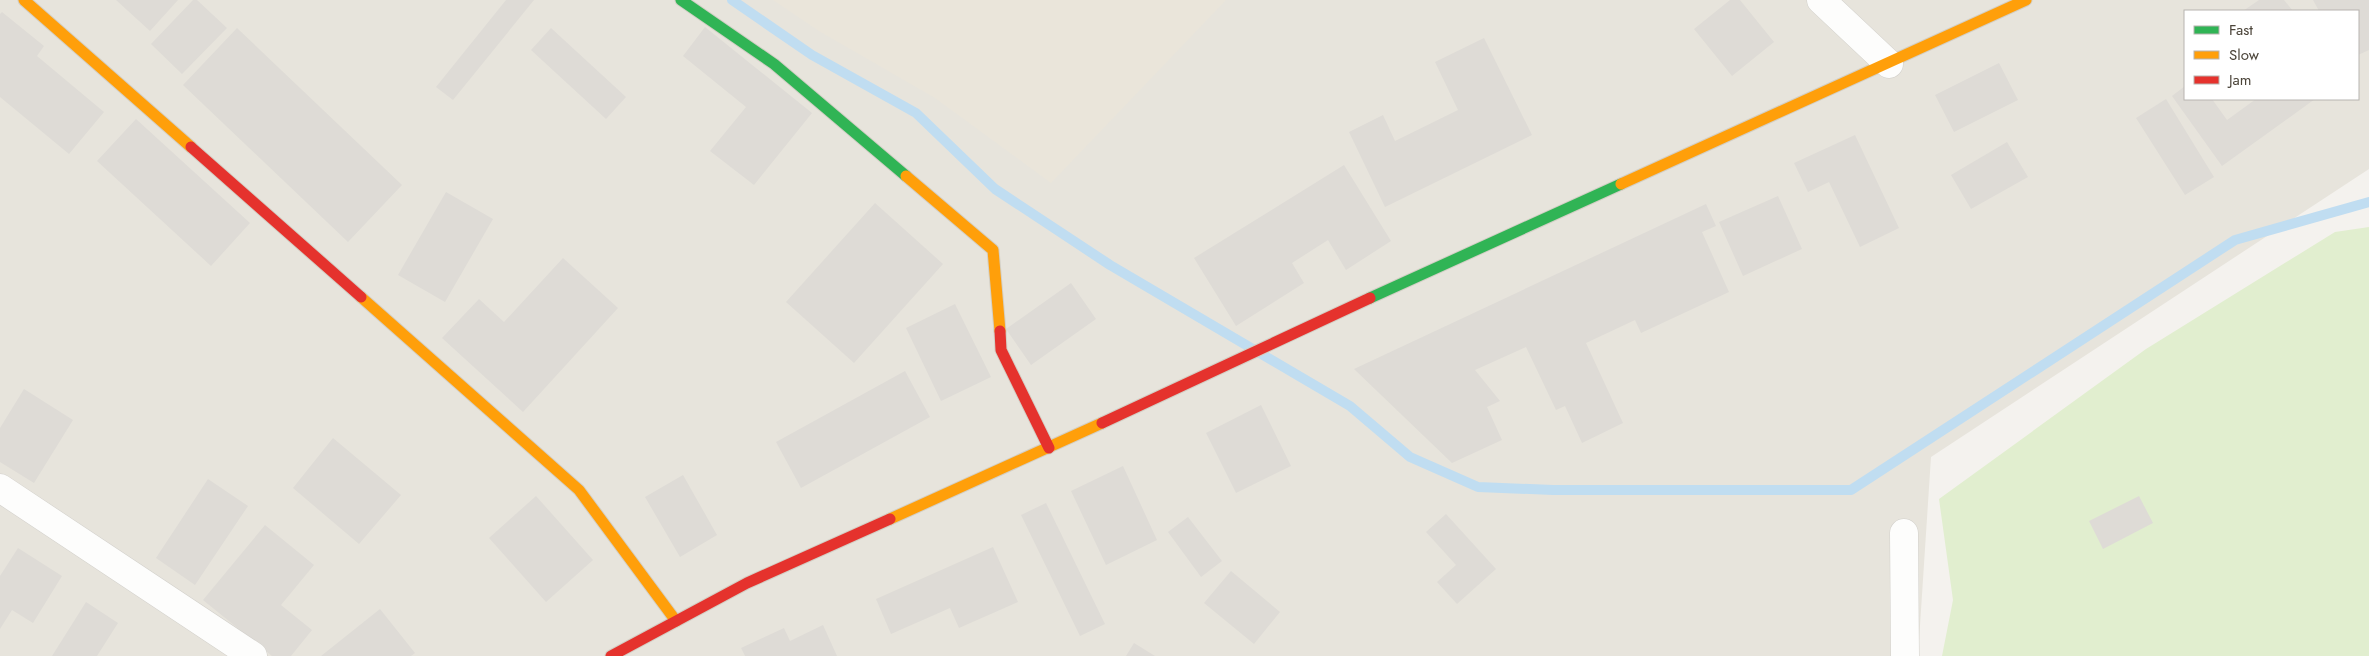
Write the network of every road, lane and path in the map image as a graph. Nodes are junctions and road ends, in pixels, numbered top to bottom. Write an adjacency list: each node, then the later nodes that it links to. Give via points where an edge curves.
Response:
1 (24, 0): 9 (main road, via 579,490)
2 (681, 0): 6 (main road, via 774,64 993,250 1001,350)
3 (1821, 0): 5 (street)
4 (2026, 0): 5 (main road)
5 (1889, 64): 6 (main road, via 1185,382)
6 (1049, 448): 9 (main road, via 747,583)
7 (0, 488): 10 (street)
8 (1904, 533): 12 (street)
9 (676, 621): 11 (main road)
10 (252, 656)
11 (611, 656)
12 (1905, 656)

